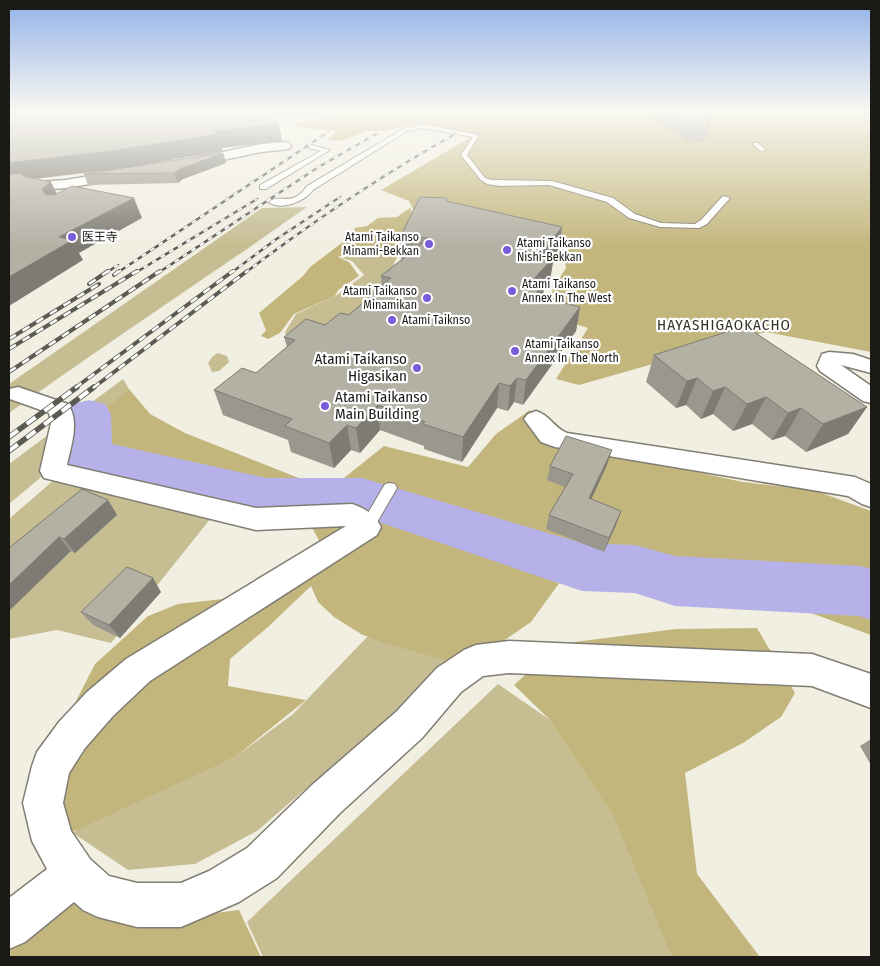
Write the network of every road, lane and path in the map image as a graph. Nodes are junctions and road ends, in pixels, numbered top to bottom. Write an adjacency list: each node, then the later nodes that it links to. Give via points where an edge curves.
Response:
1 (217, 157): 5 (street)
2 (315, 157): 8 (lane)
3 (361, 157): 12 (lane, via 310,188 305,197 283,203)
4 (466, 157): 11 (lane, via 483,179 490,182 549,183 610,200 632,216 660,225 696,226 704,222)
5 (173, 166)
6 (134, 172): 7 (street)
7 (68, 183): 9 (street); 10 (street)
8 (263, 187)
9 (9, 188)
10 (87, 194)
11 (726, 198)
12 (272, 202)
13 (871, 367): 15 (street, via 853,360 828,358 828,366)
14 (18, 394): 19 (street, via 60,409 63,423 53,472 256,519 352,515)
15 (871, 396)
16 (536, 419): 18 (street, via 550,436 564,441 855,487)
17 (390, 488): 19 (lane)
18 (871, 497)
19 (366, 527): 21 (street, via 138,670 72,735 51,766 43,803 53,841)
20 (871, 691): 21 (street, via 812,670 509,656 476,662 449,680 409,725 326,799 262,863 224,887 181,905 138,905 98,895)
21 (75, 874): 22 (street)
22 (9, 926)

